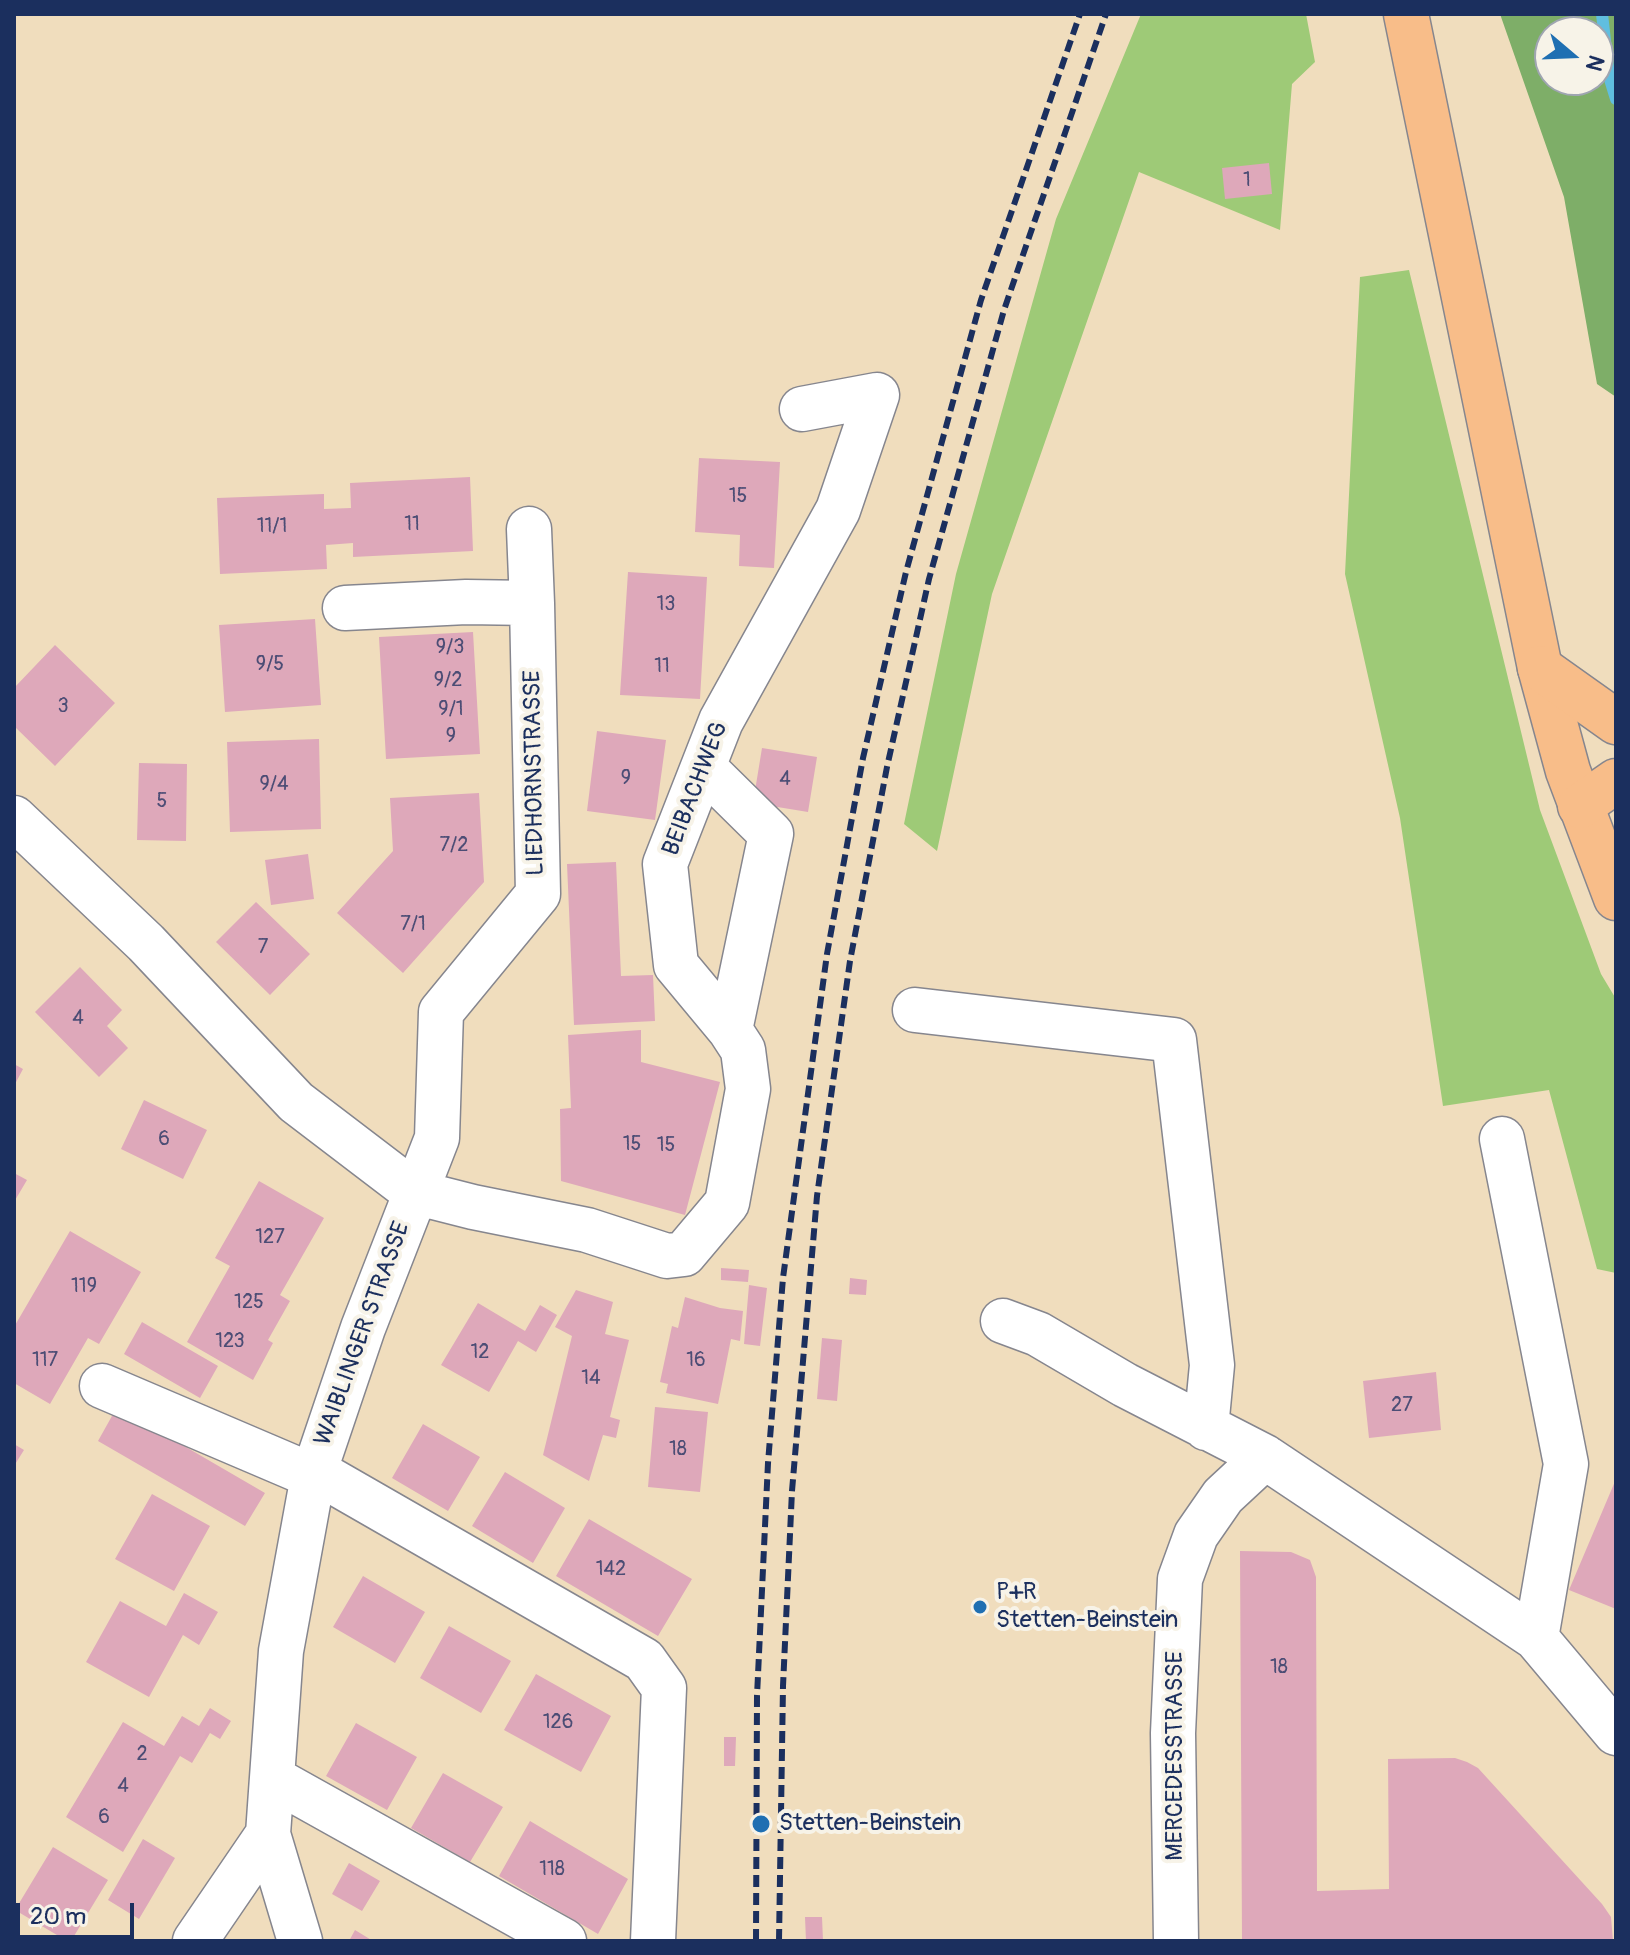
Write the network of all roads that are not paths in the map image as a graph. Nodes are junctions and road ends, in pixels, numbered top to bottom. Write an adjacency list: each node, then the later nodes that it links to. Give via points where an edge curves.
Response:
1 (1406, 14): 6 (main road)
2 (802, 409): 8 (street, BEIBACHWEG, via 877,395 838,510 721,721)
3 (529, 529): 4 (street, LIEDHORNSTRASSE)
4 (532, 603): 5 (street); 16 (street, LIEDHORNSTRASSE, via 538,894 441,1012 437,1138)
5 (345, 608)
6 (1540, 668): 7 (main road); 10 (main road, via 1568,771)
7 (1616, 722)
8 (703, 767): 14 (street, BEIBACHWEG, via 665,864 676,965); 14 (street, via 771,834)
9 (1616, 781): 10 (main road)
10 (1598, 808): 12 (main road)
11 (14, 818): 16 (street, via 146,943 296,1102)
12 (1616, 898)
13 (915, 1010): 19 (street, via 1174,1040 1212,1365)
14 (730, 1030): 16 (street, BEIBACHWEG, via 743,1050 748,1089 727,1203 684,1254 667,1256 587,1230)
15 (1502, 1139): 22 (street, via 1566,1464)
16 (414, 1192): 21 (street, WAIBLINGER STRASSE)
17 (1003, 1321): 19 (street, via 1038,1334)
18 (102, 1386): 21 (street, WAIBLINGER STRASSE)
19 (1206, 1428): 20 (street)
20 (1265, 1457): 22 (street); 30 (street, MERCEDESSTRASSE, via 1223,1496 1196,1535 1180,1579 1173,1733)
21 (314, 1474): 24 (street, WAIBLINGER STRASSE, via 281,1651); 29 (street, via 644,1660 664,1688)
22 (1536, 1638): 23 (street)
23 (1616, 1733)
24 (272, 1778): 25 (street, WAIBLINGER STRASSE); 28 (street)
25 (268, 1834): 26 (street); 27 (street, WAIBLINGER STRASSE)
26 (195, 1941)
27 (300, 1941)
28 (564, 1941)
29 (653, 1941)
30 (1176, 1941)

